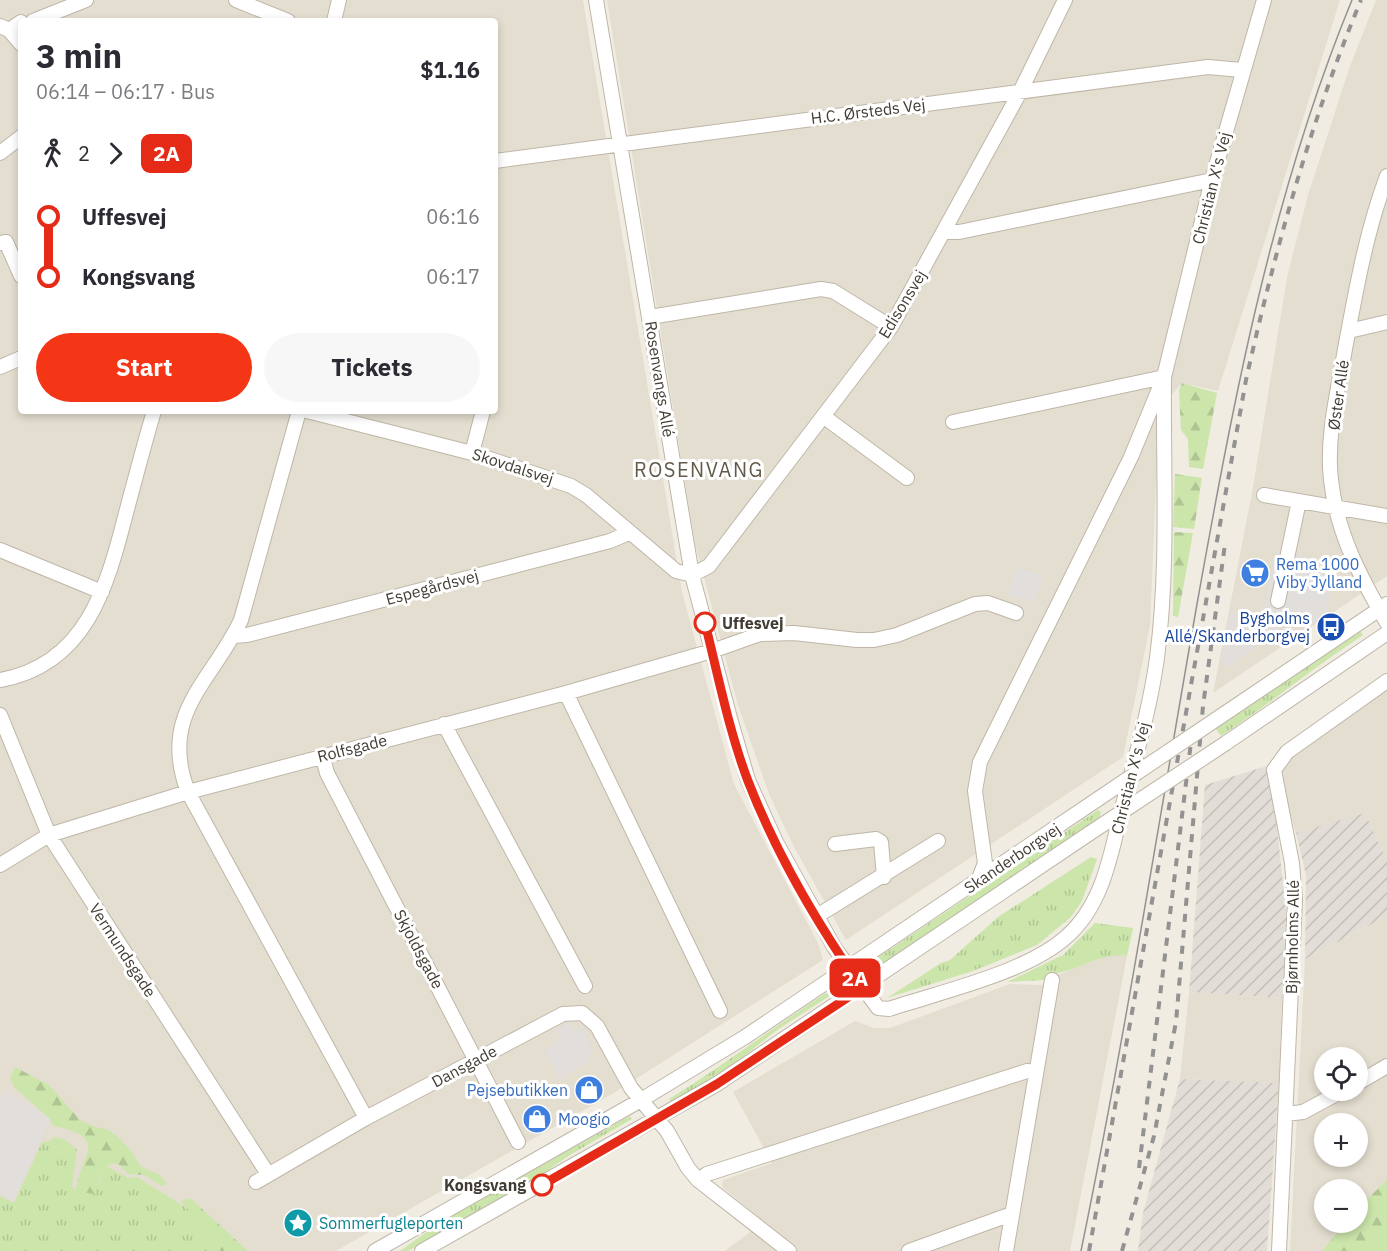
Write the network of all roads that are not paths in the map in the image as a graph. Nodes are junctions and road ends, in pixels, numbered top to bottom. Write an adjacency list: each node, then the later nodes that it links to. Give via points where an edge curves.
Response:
1 (86, 0): 7 (street)
2 (236, 0): 8 (street)
3 (339, 0): 9 (street)
4 (596, 0): 15 (street, Rosenvangs Allé)
5 (1065, 0): 13 (street, Edisonsvej)
6 (1264, 0): 12 (street, Christian X's Vej)
7 (41, 18)
8 (281, 18)
9 (335, 18)
10 (5, 28): 11 (street)
11 (18, 42)
12 (1242, 70): 13 (street, H.C. Ørsteds Vej, via 1208,67); 19 (street, Christian X's Vej)
13 (1020, 92): 15 (street, H.C. Ørsteds Vej); 20 (street, Edisonsvej)
14 (18, 139): 16 (street)
15 (619, 144): 17 (street, H.C. Ørsteds Vej); 23 (street, Rosenvangs Allé)
16 (0, 153)
17 (498, 161)
18 (1387, 176): 26 (street, Øster Allé, via 1363,255)
19 (1212, 180): 20 (street); 29 (street, Christian X's Vej)
20 (944, 232): 25 (street, Edisonsvej)
21 (0, 243): 22 (street, via 6,242)
22 (18, 269)
23 (650, 317): 25 (street, via 821,289 832,291); 44 (street, Rosenvangs Allé)
24 (1387, 322): 26 (street)
25 (891, 327): 34 (street, Edisonsvej)
26 (1349, 331): 40 (street, Øster Allé, via 1336,396 1331,452)
27 (18, 359): 28 (street)
28 (0, 368)
29 (1164, 377): 35 (street); 65 (street, Christian X's Vej, via 1131,457 980,762 975,791 985,863); 70 (street, Christian X's Vej, via 1162,581 1157,658 1111,857 1097,893 1084,918 1065,939 1008,969 889,1009 874,1005)
30 (152, 414): 45 (street, via 114,561)
31 (298, 414): 51 (street, via 247,604)
32 (319, 414): 36 (street, Skovdalsvej)
33 (482, 414): 36 (street)
34 (823, 416): 37 (street); 44 (street, Edisonsvej, via 721,554)
35 (953, 422)
36 (472, 453): 42 (street, Skovdalsvej, via 571,486)
37 (907, 478)
38 (1264, 495): 39 (street)
39 (1299, 501): 40 (street); 46 (street)
40 (1336, 506): 41 (street); 47 (street, Øster Allé, via 1352,558)
41 (1387, 516)
42 (629, 532): 44 (street, Skovdalsvej, via 667,566); 51 (street, Espegårdsvej, via 599,544)
43 (0, 550): 45 (street)
44 (692, 575): 52 (street, Rosenvangs Allé)
45 (102, 592): 53 (street, via 84,627 65,649 33,672)
46 (1278, 601)
47 (1383, 606): 49 (street); 65 (street, Skanderborgvej, bridge)
48 (1016, 613): 52 (street, via 988,603 975,604 883,638 760,634)
49 (1387, 622)
50 (1387, 633): 70 (street, Skanderborgvej, bridge)
51 (234, 636): 59 (street, via 188,707 182,728 180,769)
52 (712, 651): 55 (street, Rolfsgade); 66 (street, Rosenvangs Allé, via 748,780 776,842)
53 (0, 680)
54 (1387, 681): 78 (street, Bjørnholms Allé, via 1287,752 1274,770 1295,900)
55 (567, 693): 57 (street, Rolfsgade); 71 (street)
56 (0, 715): 60 (street, Vermundsgade)
57 (444, 724): 58 (street, Rolfsgade); 69 (street)
58 (322, 755): 59 (street, Rolfsgade); 72 (street, Skjoldsgade, via 327,773)
59 (188, 792): 60 (street, Rolfsgade); 79 (street)
60 (49, 835): 63 (street, Rolfsgade); 82 (street, Vermundsgade)
61 (938, 841): 64 (street)
62 (835, 844): 64 (street, via 876,839 881,842)
63 (0, 864)
64 (884, 877): 66 (street)
65 (978, 881): 67 (street, Skanderborgvej)
66 (817, 916): 67 (street, Rosenvangs Allé)
67 (849, 969): 70 (street, Christian X's Vej); 76 (street, Skanderborgvej)
68 (1052, 980): 74 (street)
69 (585, 986)
70 (862, 988): 80 (street, Skanderborgvej)
71 (720, 1011)
72 (476, 1059): 76 (street, Dansgade, via 563,1014 582,1013 597,1026); 79 (street, Dansgade); 81 (street, Skjoldsgade)
73 (1387, 1066): 75 (street)
74 (1035, 1072): 83 (street, via 994,1081); 85 (street)
75 (1368, 1077)
76 (641, 1100): 80 (street); 86 (street, Skanderborgvej)
77 (1324, 1101): 78 (street, via 1304,1112)
78 (1286, 1114): 91 (street, Bjørnholms Allé)
79 (366, 1118): 82 (street, Dansgade)
80 (657, 1119): 83 (street); 87 (street, Skanderborgvej)
81 (518, 1142)
82 (268, 1174): 84 (street, Dansgade)
83 (698, 1180): 88 (street)
84 (256, 1182)
85 (1012, 1216): 89 (street); 90 (street)
86 (375, 1251)
87 (422, 1251)
88 (789, 1251)
89 (909, 1251)
90 (1006, 1251)
91 (1279, 1251)

